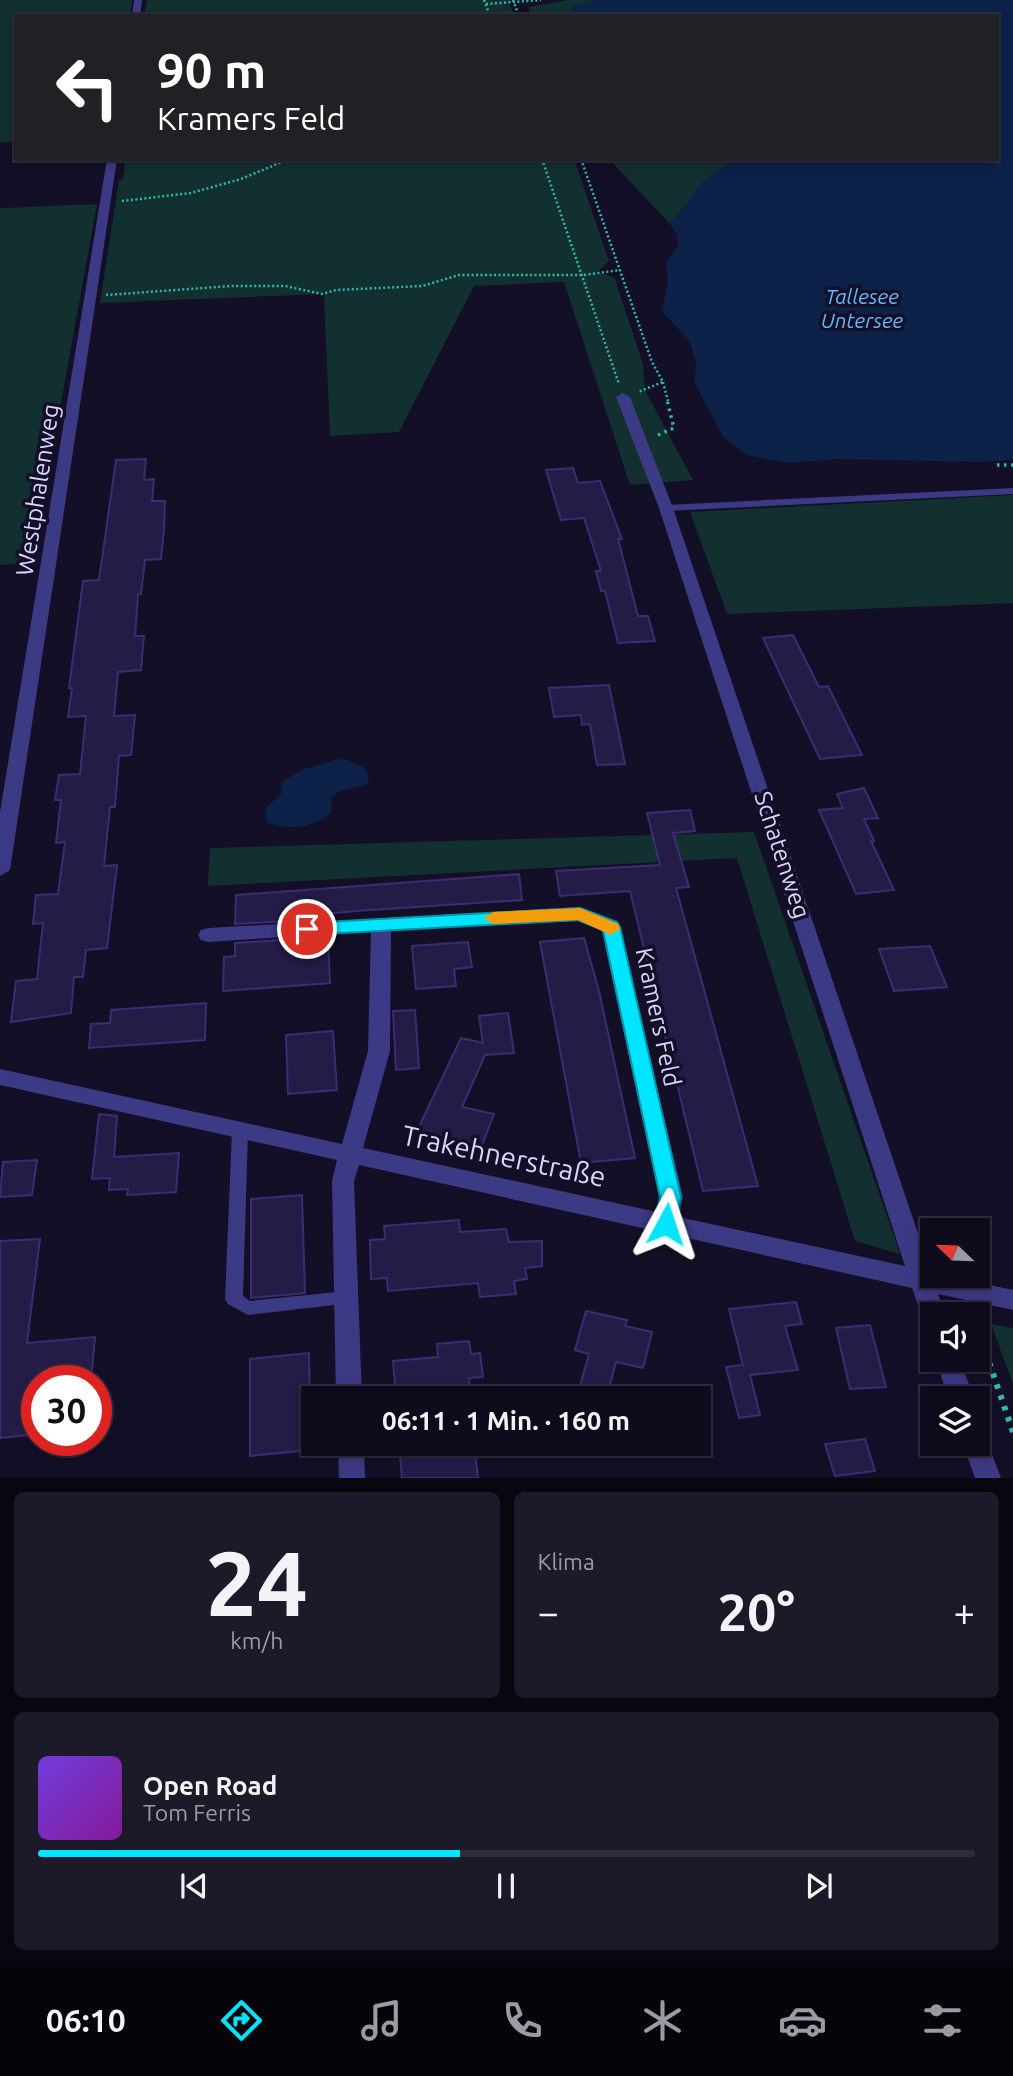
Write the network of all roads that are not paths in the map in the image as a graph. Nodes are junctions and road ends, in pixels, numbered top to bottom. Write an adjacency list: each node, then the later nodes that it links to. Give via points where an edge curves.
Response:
1 (113, 161): 5 (street, Westphalenweg)
2 (623, 397): 4 (street, Schatenweg)
3 (1013, 491): 4 (lane)
4 (666, 509): 12 (street, Schatenweg)
5 (0, 870)
6 (381, 924): 7 (street, Kramers Feld); 10 (street, via 379,1051); 11 (street, Kramers Feld, via 580,914 611,927 671,1197)
7 (208, 935)
8 (0, 1077): 9 (street, Trakehnerstraße)
9 (240, 1130): 10 (street, Trakehnerstraße); 14 (lane, via 234,1299 248,1308)
10 (351, 1156): 11 (street, Trakehnerstraße); 14 (street, via 343,1181)
11 (666, 1224): 12 (street, Trakehnerstraße)
12 (920, 1279)
13 (960, 1288): 15 (street, Trakehnerstraße)
14 (346, 1298): 16 (street)
15 (1013, 1300)
16 (349, 1386)
17 (351, 1456): 19 (street)
18 (980, 1456): 20 (street)
19 (352, 1478)
20 (988, 1478)

